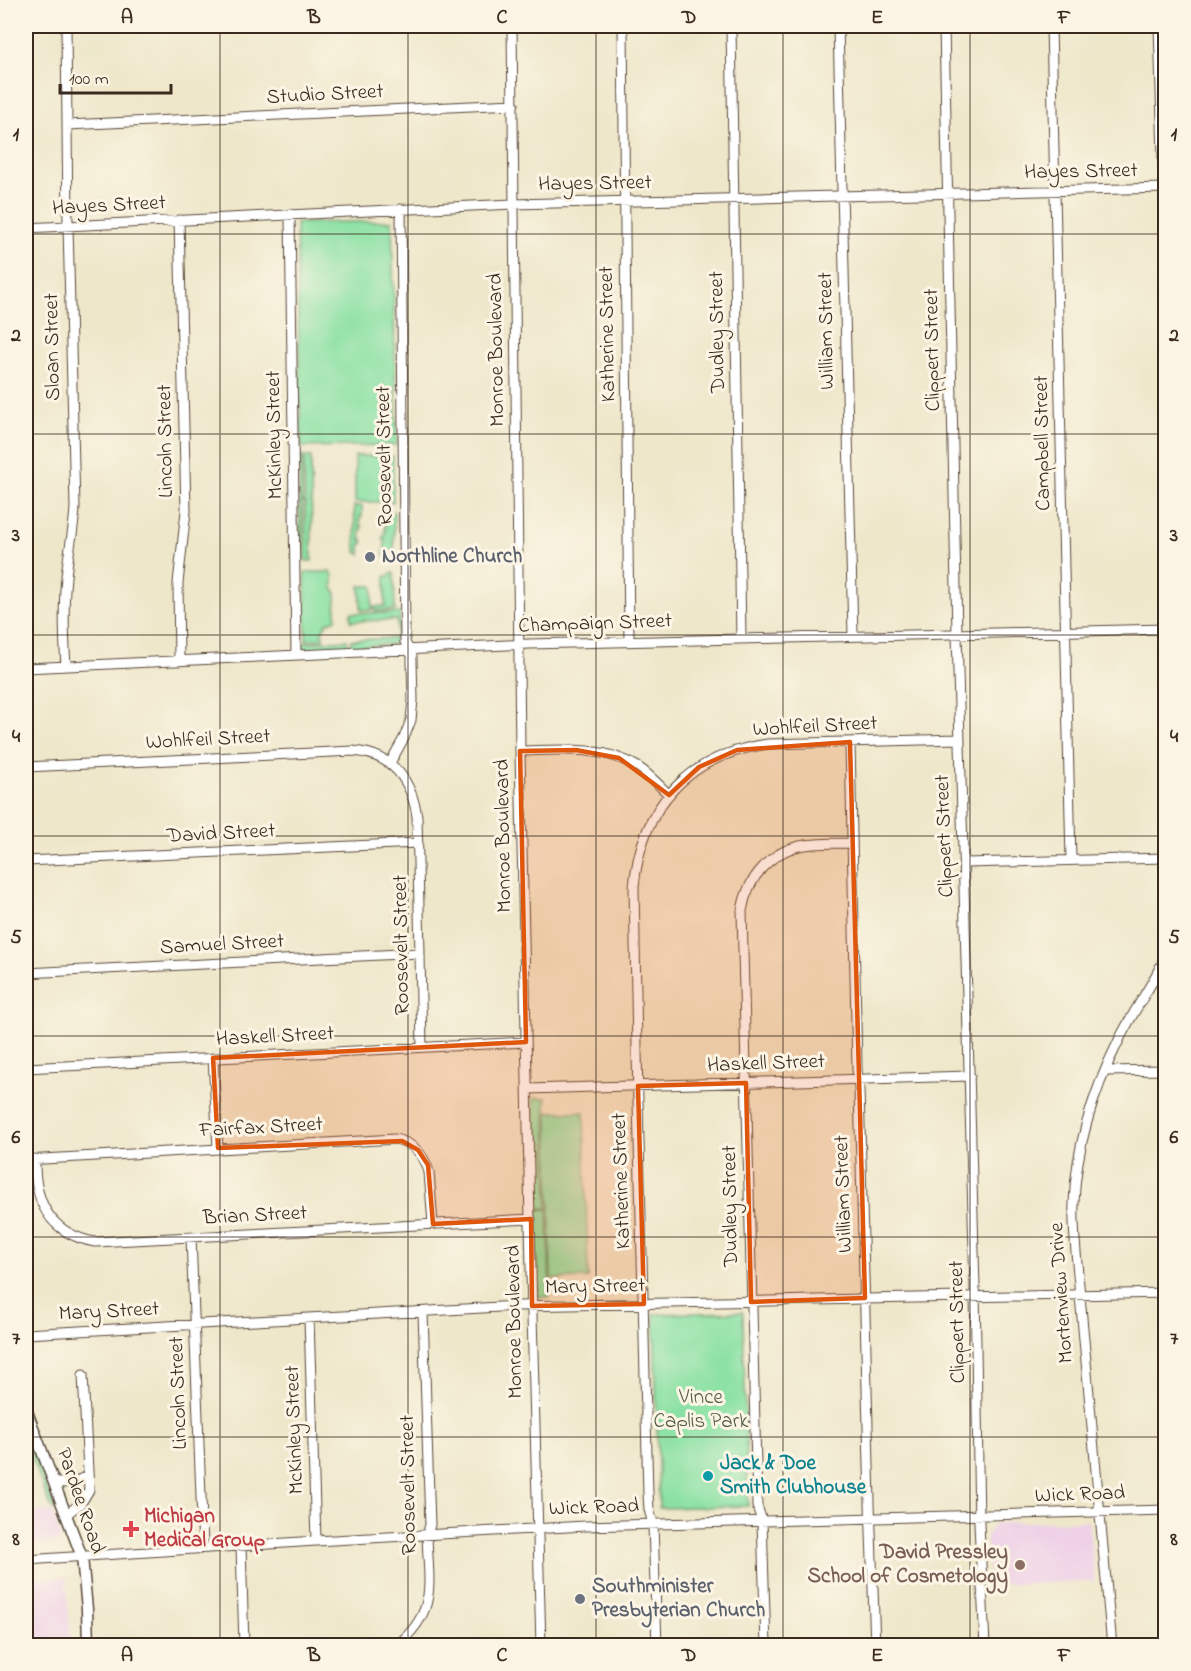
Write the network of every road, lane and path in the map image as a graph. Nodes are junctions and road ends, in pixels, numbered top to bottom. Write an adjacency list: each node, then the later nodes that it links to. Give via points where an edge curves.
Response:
1 (66, 26): 10 (street, Sloan Street)
2 (512, 26): 9 (street, Monroe Boulevard)
3 (623, 26): 16 (street, Katherine Street)
4 (730, 26): 15 (street, Dudley Street)
5 (838, 26): 14 (street, William Street)
6 (944, 26): 13 (street, Clippert Street)
7 (1051, 26): 12 (street, Campbell Street)
8 (1159, 26): 11 (street)
9 (514, 104): 10 (street, Studio Street); 17 (street, Monroe Boulevard)
10 (67, 125): 21 (street, Sloan Street)
11 (1165, 188): 12 (street, Hayes Street); 23 (street)
12 (1054, 191): 13 (street, Hayes Street); 25 (street, Campbell Street)
13 (947, 193): 14 (street, Hayes Street); 26 (street, Clippert Street)
14 (842, 196): 15 (street, Hayes Street); 27 (street, William Street)
15 (733, 198): 16 (street, Hayes Street); 28 (street, Dudley Street)
16 (624, 201): 17 (street, Hayes Street); 29 (street, Katherine Street)
17 (513, 204): 18 (street, Hayes Street); 30 (street, Monroe Boulevard)
18 (401, 209): 19 (street, Hayes Street); 31 (street, Roosevelt Street)
19 (290, 214): 20 (street, Hayes Street); 32 (street, McKinley Street)
20 (179, 220): 21 (street, Hayes Street); 33 (street, Lincoln Street, via 186,511 178,583)
21 (68, 226): 22 (street, Hayes Street); 34 (street, Sloan Street, via 75,523 65,591)
22 (26, 228)
23 (1166, 254)
24 (1166, 629): 25 (street, Champaign Street)
25 (1065, 631): 26 (street, Champaign Street); 45 (street, Campbell Street)
26 (957, 634): 27 (street, Champaign Street); 36 (street, Clippert Street)
27 (853, 636): 28 (street, Champaign Street)
28 (741, 639): 29 (street, Champaign Street)
29 (629, 641): 30 (street, Champaign Street)
30 (518, 644): 31 (street, Champaign Street); 38 (street, Monroe Boulevard)
31 (408, 650): 32 (street, Champaign Street); 39 (street, Roosevelt Street, via 412,662 411,720)
32 (296, 655): 33 (street, Champaign Street)
33 (179, 661): 34 (street, Champaign Street)
34 (66, 666): 35 (street, Champaign Street)
35 (26, 668)
36 (960, 739): 37 (street, Wohlfeil Street); 47 (street, Clippert Street)
37 (850, 742): 41 (street, Wohlfeil Street, via 768,744 737,750 699,767); 43 (street, William Street)
38 (520, 752): 41 (street, via 576,750 619,758 639,768); 51 (street, Monroe Boulevard)
39 (390, 763): 40 (street, Wohlfeil Street, via 353,751); 42 (street, Roosevelt Street, via 414,798)
40 (26, 767)
41 (669, 795): 60 (street, Katherine Street, via 650,822 635,870)
42 (418, 843): 46 (street, David Street); 48 (street, Roosevelt Street)
43 (852, 843): 58 (street, William Street); 59 (street, Dudley Street, via 807,844 786,850 764,866 748,889 742,918)
44 (1166, 858): 45 (street)
45 (1071, 860): 47 (street)
46 (26, 861)
47 (964, 863): 57 (street, Clippert Street)
48 (420, 953): 50 (street, Samuel Street); 52 (street, Roosevelt Street)
49 (1166, 955): 56 (street, Mortenview Drive)
50 (26, 974)
51 (526, 1042): 52 (street, Haskell Street); 61 (street, Monroe Boulevard)
52 (422, 1047): 53 (street, Haskell Street)
53 (213, 1058): 54 (street, Haskell Street); 62 (street)
54 (26, 1068)
55 (1166, 1070): 56 (street)
56 (1105, 1071): 68 (street, Mortenview Drive, via 1085,1129 1076,1182 1074,1223)
57 (970, 1076): 58 (street, Haskell Street); 69 (street, Clippert Street)
58 (858, 1080): 59 (street, Haskell Street); 70 (street, William Street)
59 (746, 1083): 60 (street, Haskell Street); 71 (street, Dudley Street)
60 (638, 1086): 61 (street, Haskell Street); 72 (street, Katherine Street)
61 (528, 1089): 64 (street, Monroe Boulevard)
62 (218, 1148): 63 (street, Fairfax Street); 65 (street, Fairfax Street, via 402,1141 418,1150 428,1165)
63 (30, 1159): 66 (street, Brian Street, via 42,1204 55,1223 72,1235 102,1243)
64 (531, 1218): 65 (street, Brian Street); 73 (street, Monroe Boulevard)
65 (433, 1224): 66 (street, Brian Street)
66 (191, 1237): 76 (street, Lincoln Street)
67 (1166, 1293): 68 (street, Mary Street)
68 (1079, 1295): 69 (street, Mary Street); 83 (street, Mortenview Drive)
69 (975, 1297): 70 (street, Mary Street); 85 (street, Clippert Street)
70 (865, 1298): 71 (street, Mary Street); 86 (street, William Street)
71 (752, 1302): 72 (street, Mary Street); 87 (street, Dudley Street, via 757,1506)
72 (644, 1304): 73 (street, Mary Street); 88 (street, Katherine Street, via 649,1509)
73 (532, 1306): 74 (street, Mary Street); 89 (street, Monroe Boulevard)
74 (423, 1312): 75 (street, Mary Street); 90 (street, Roosevelt Street, via 430,1525)
75 (309, 1318): 76 (street, Mary Street); 91 (street, McKinley Street)
76 (195, 1325): 77 (street, Mary Street); 93 (street, Lincoln Street)
77 (26, 1334)
78 (83, 1375): 80 (street)
79 (26, 1409): 81 (main road, Pardee Road)
80 (88, 1474): 81 (street, via 74,1482); 84 (street, via 88,1494)
81 (55, 1483): 84 (main road, Pardee Road)
82 (1166, 1510): 83 (street, Wick Road)
83 (1100, 1512): 85 (street, Wick Road); 104 (street, Mortenview Drive)
84 (67, 1514): 94 (main road, Pardee Road)
85 (979, 1516): 86 (street, Wick Road); 103 (street, Clippert Street)
86 (871, 1518): 87 (street, Wick Road); 102 (street, William Street)
87 (762, 1521): 88 (street, Wick Road); 101 (street, Dudley Street)
88 (653, 1524): 89 (street, Wick Road); 100 (street, Katherine Street)
89 (537, 1528): 90 (street, Wick Road); 99 (street, Monroe Boulevard)
90 (427, 1534): 91 (street, Wick Road); 98 (street, Roosevelt Street, via 430,1590 426,1609 415,1629)
91 (316, 1541): 92 (street, Wick Road)
92 (241, 1545): 93 (street, Wick Road); 97 (street)
93 (203, 1548): 94 (street, Wick Road)
94 (82, 1557): 95 (street, Wick Road); 96 (main road, Pardee Road)
95 (26, 1560)
96 (88, 1646)
97 (244, 1646)
98 (396, 1646)
99 (541, 1646)
100 (657, 1646)
101 (766, 1646)
102 (875, 1646)
103 (985, 1646)
104 (1112, 1646)

